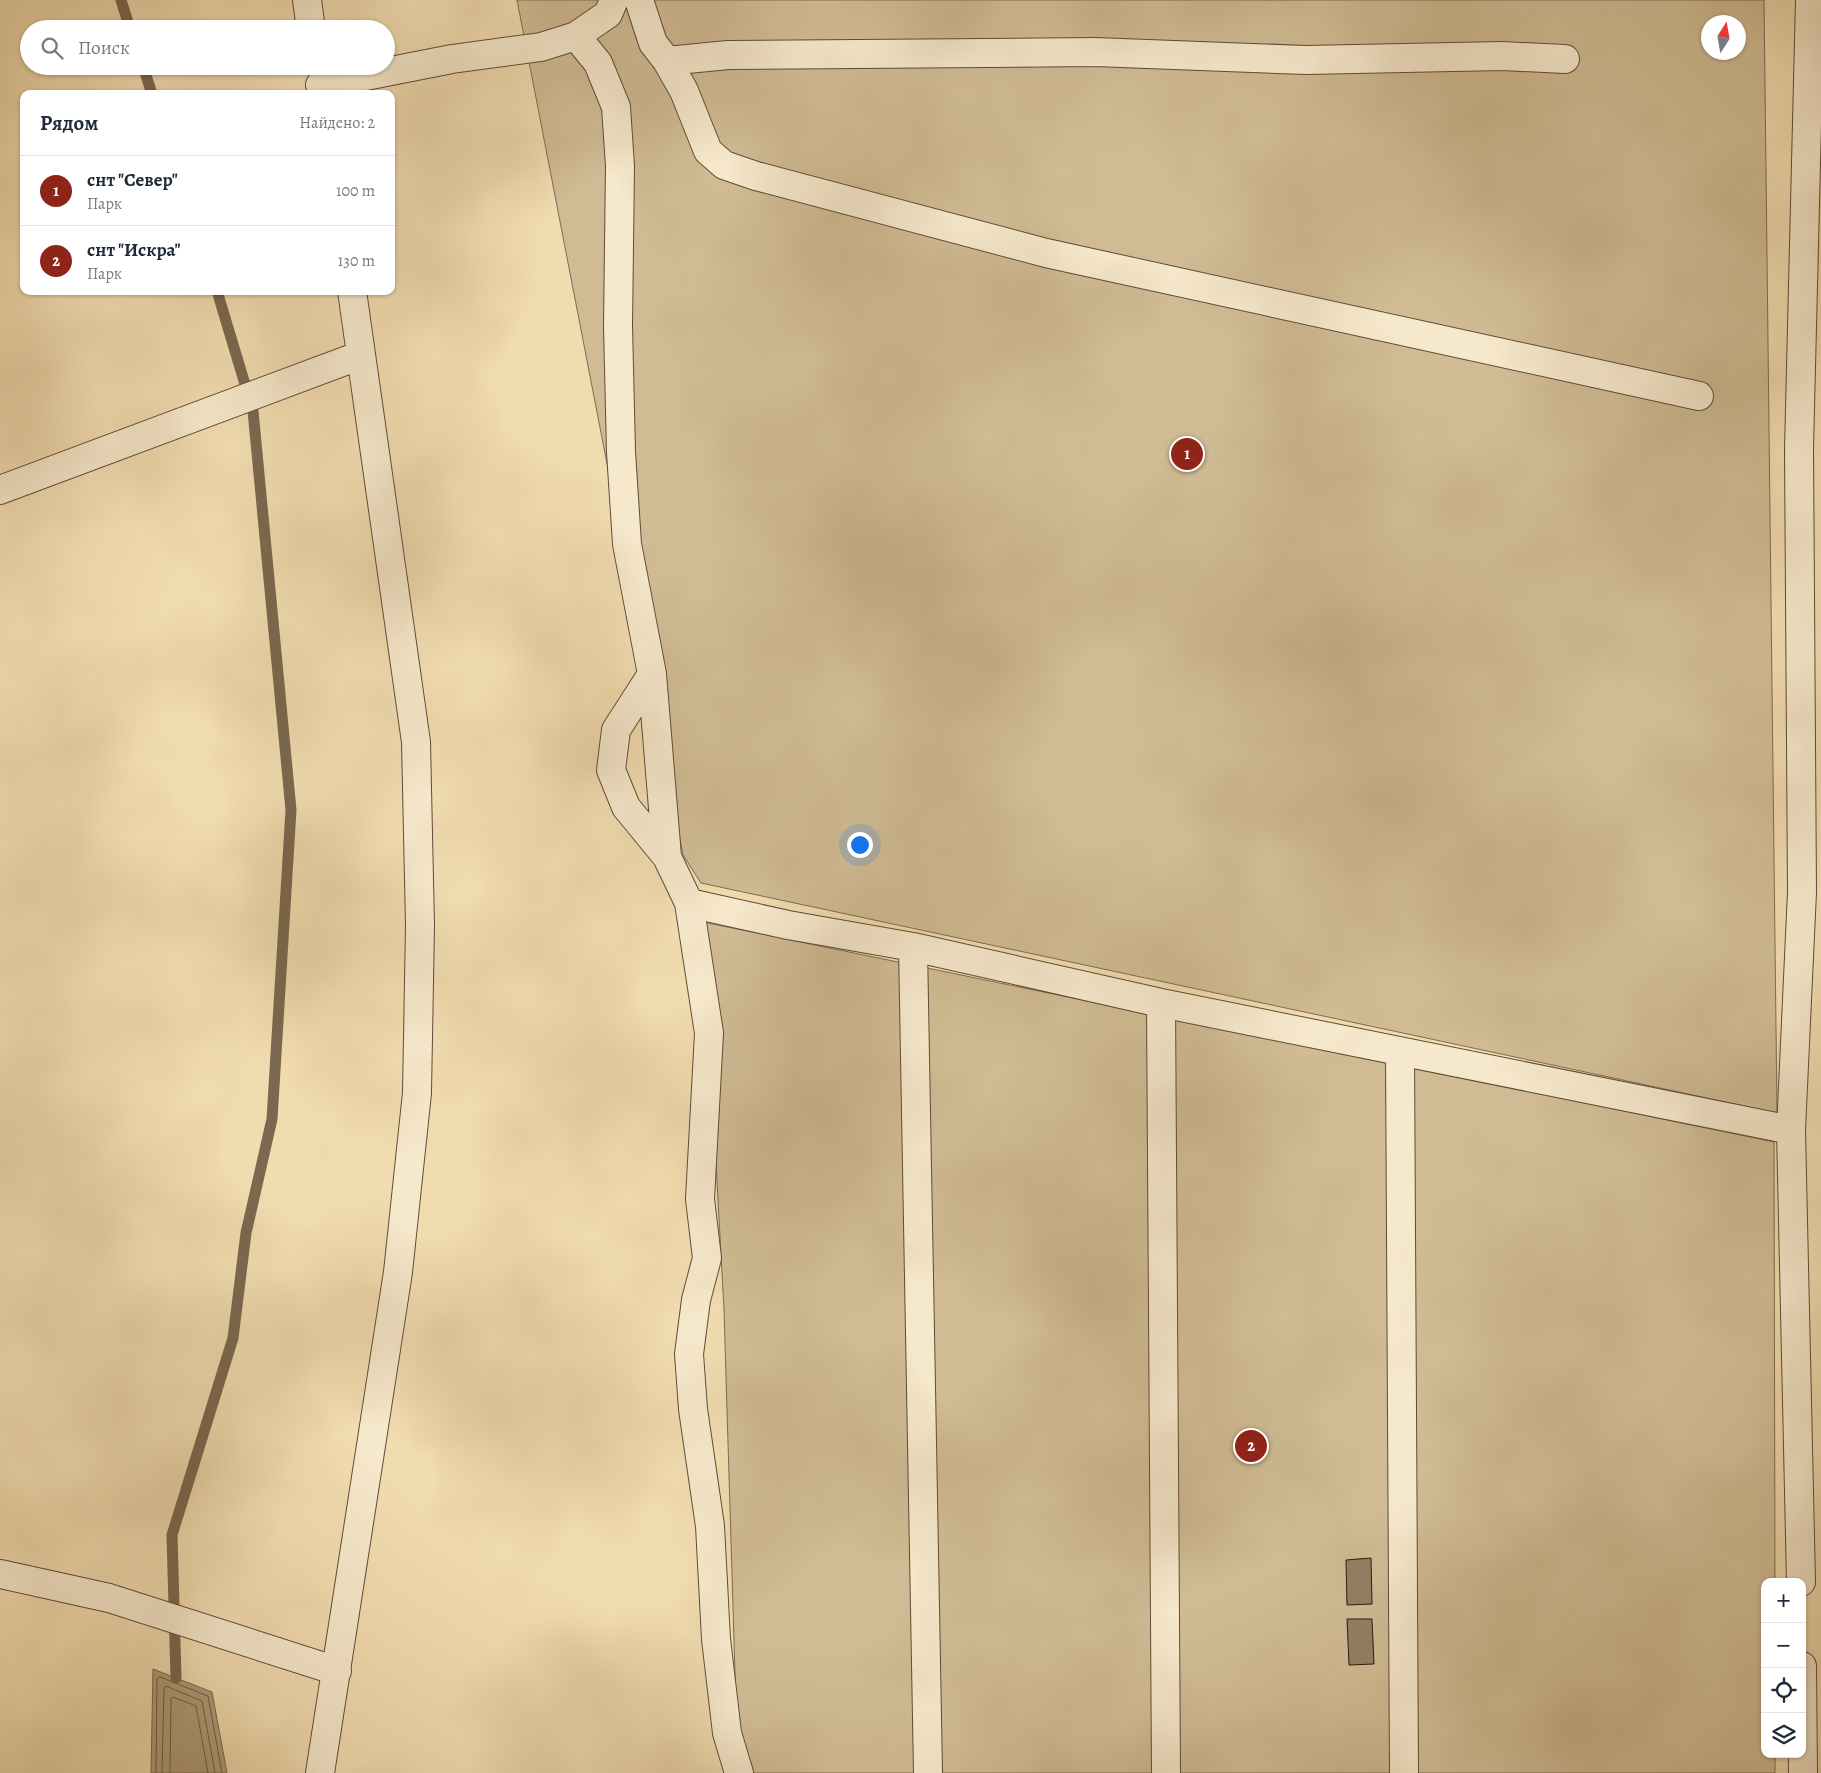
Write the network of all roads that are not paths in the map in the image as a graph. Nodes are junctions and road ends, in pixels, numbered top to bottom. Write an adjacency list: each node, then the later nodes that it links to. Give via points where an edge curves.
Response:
1 (307, 0): 5 (street)
2 (614, 0): 6 (street, via 608,14)
3 (639, 0): 8 (street, via 653,43)
4 (1810, 0): 22 (street, via 1799,449 1802,892)
5 (310, 20)
6 (576, 36): 9 (street, via 541,47); 16 (street, via 598,63 616,107 620,166 618,326 621,452 627,544)
7 (1565, 59): 8 (street, via 1502,56 1306,60 1086,52 728,54)
8 (667, 61): 14 (street, via 684,91 708,151 724,165 756,176 1046,253)
9 (395, 69)
10 (360, 75): 11 (street)
11 (320, 82)
12 (353, 295): 13 (street)
13 (361, 355): 15 (street); 26 (street, via 416,742 420,925 417,1093 398,1272)
14 (1699, 396)
15 (0, 490)
16 (652, 674): 17 (street); 17 (street, via 616,730 611,770 626,807)
17 (668, 857): 18 (street)
18 (689, 903): 19 (street); 28 (street, via 708,1032 700,1199 707,1258 696,1300 689,1354 693,1409 710,1526 716,1639 726,1724)
19 (913, 948): 20 (street); 29 (street)
20 (1160, 1003): 21 (street); 30 (street)
21 (1400, 1052): 22 (street); 31 (street)
22 (1791, 1130): 24 (street)
23 (0, 1574): 26 (street, via 109,1598)
24 (1800, 1578)
25 (1802, 1668): 32 (street)
26 (337, 1671): 27 (street)
27 (320, 1773)
28 (740, 1773)
29 (928, 1773)
30 (1166, 1773)
31 (1404, 1773)
32 (1803, 1773)

